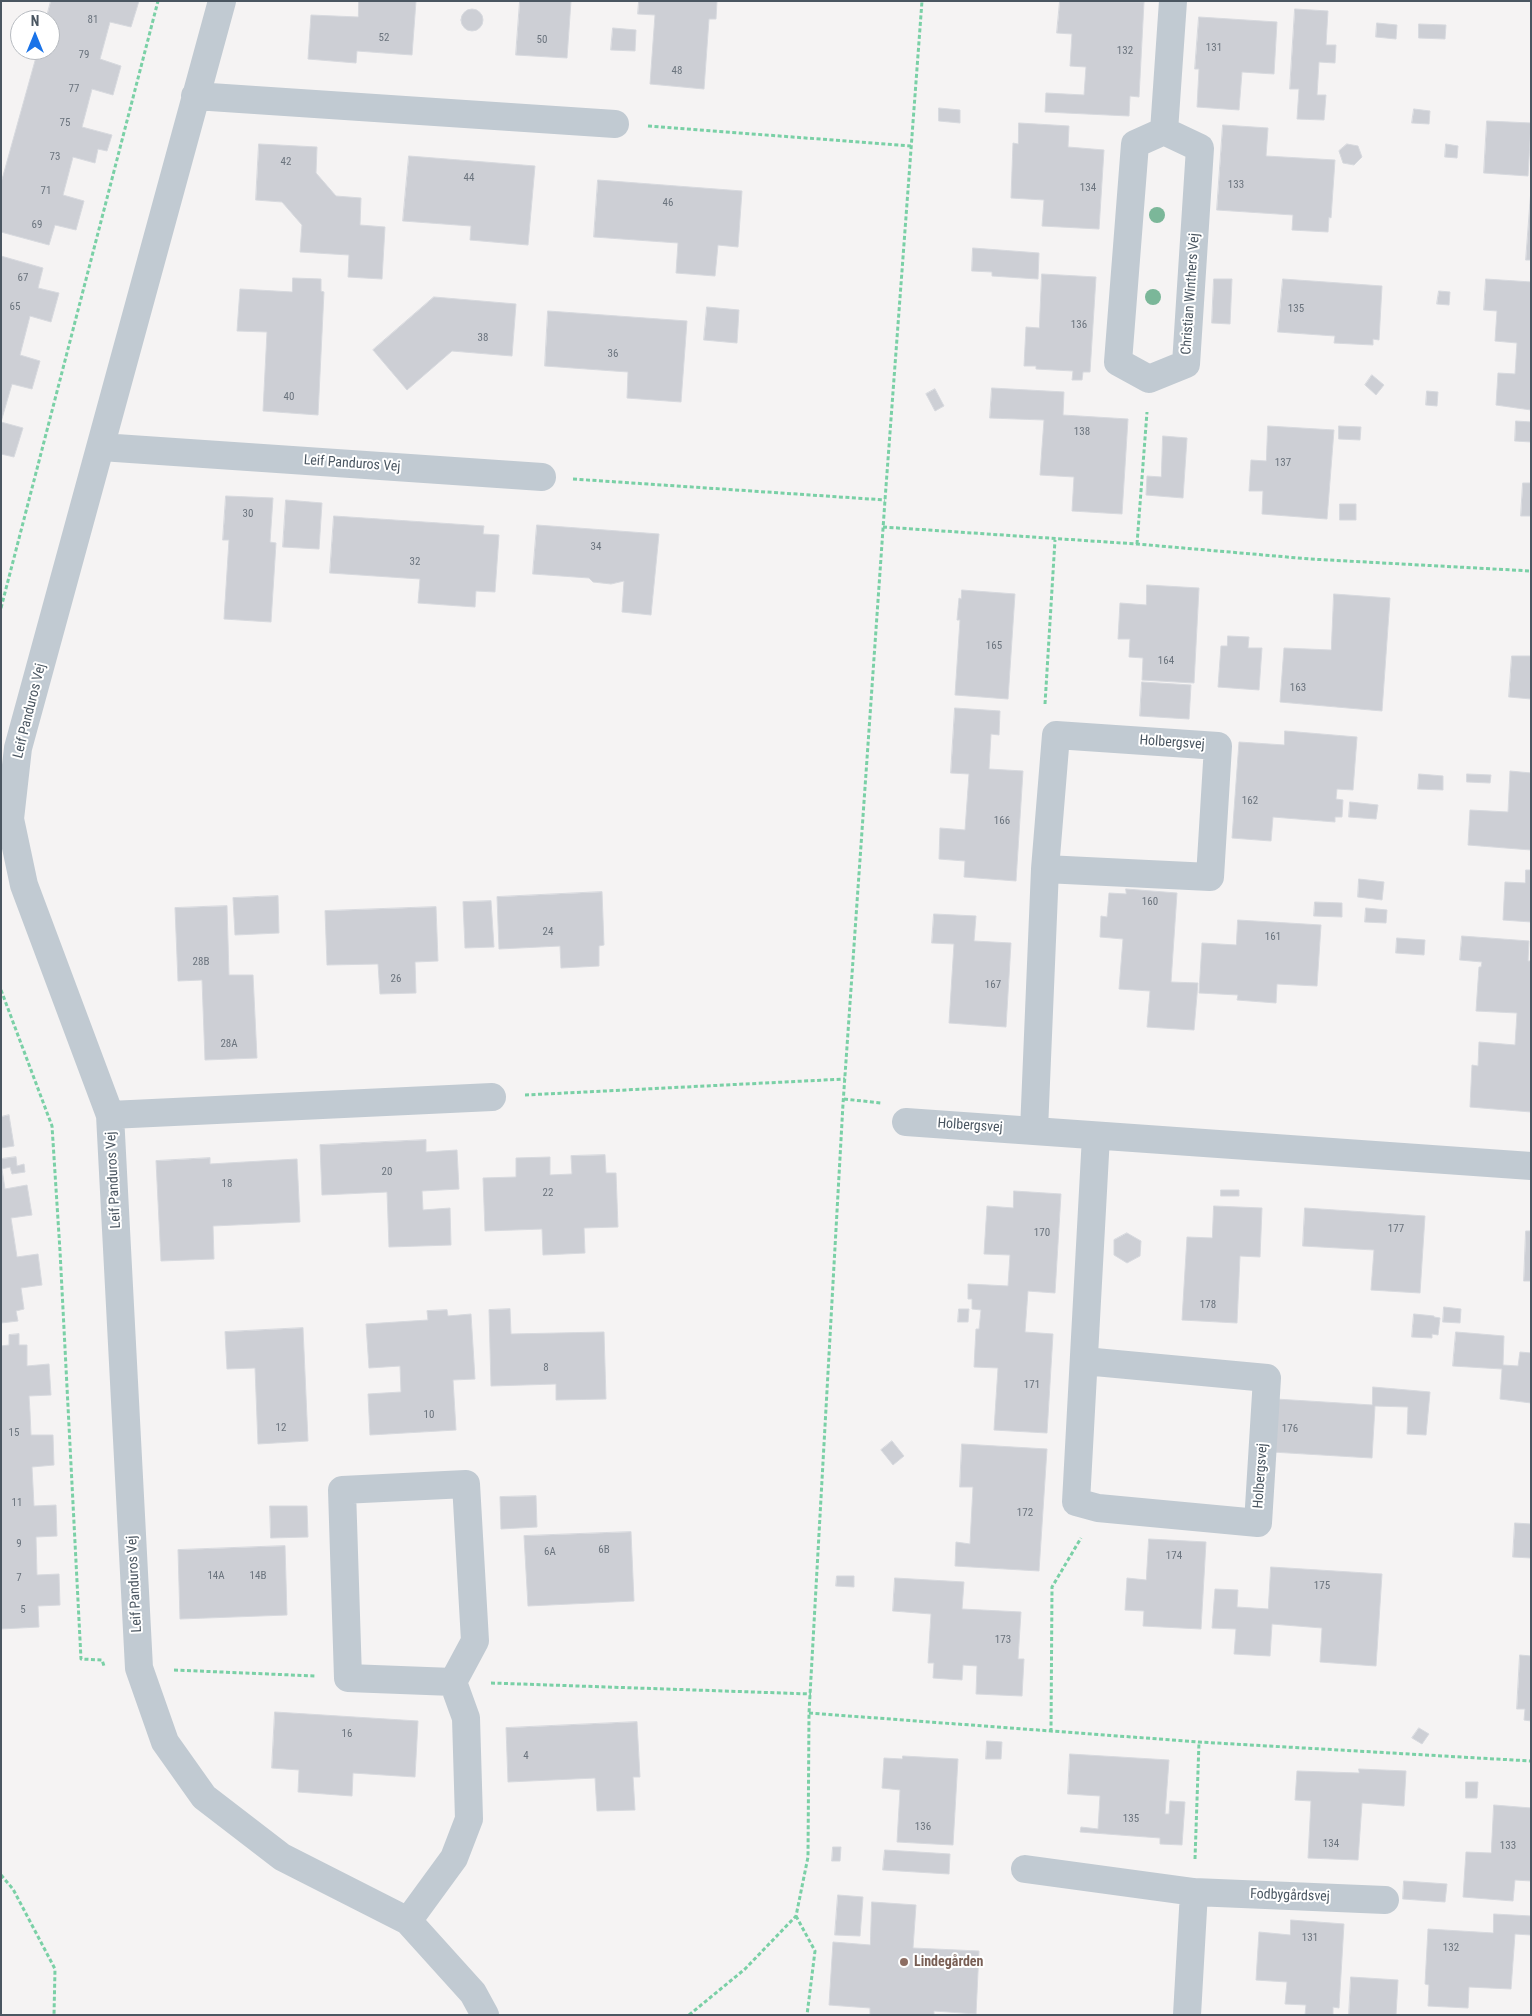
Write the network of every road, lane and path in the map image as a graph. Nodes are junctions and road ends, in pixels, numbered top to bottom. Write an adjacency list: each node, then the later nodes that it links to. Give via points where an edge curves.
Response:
1 (158, 1): 17 (path)
2 (222, 1): 5 (street, Leif Panduros Vej)
3 (922, 1): 8 (path)
4 (1173, 1): 7 (street)
5 (195, 96): 6 (street); 10 (street, Leif Panduros Vej)
6 (615, 124): 8 (path)
7 (1164, 131): 9 (street, via 1135,144 1118,362); 9 (street, Christian Winthers Vej, via 1200,148 1186,364)
8 (912, 146): 12 (path)
9 (1150, 379): 15 (path)
10 (101, 447): 11 (street, Leif Panduros Vej); 25 (street, Leif Panduros Vej, via 18,748 10,819 24,886)
11 (542, 477): 12 (path)
12 (885, 500): 13 (path)
13 (883, 527): 14 (path); 21 (path)
14 (1054, 540): 15 (path); 18 (path, via 1044,719)
15 (1137, 544): 16 (path, via 1310,559)
16 (1531, 571)
17 (1, 608)
18 (1056, 735): 19 (street); 19 (street, Holbergsvej, via 1218,746 1210,877)
19 (1045, 869): 26 (street)
20 (1, 990): 31 (path, via 52,1126 81,1660)
21 (845, 1080): 22 (path); 23 (path)
22 (492, 1097): 25 (street, Leif Panduros Vej)
23 (844, 1099): 24 (path); 35 (path)
24 (897, 1112): 26 (street, Holbergsvej)
25 (110, 1115): 32 (street, Leif Panduros Vej)
26 (1034, 1130): 27 (street, Holbergsvej)
27 (1096, 1136): 28 (street, Holbergsvej); 29 (street, Holbergsvej)
28 (1531, 1166)
29 (1084, 1361): 30 (street, Holbergsvej, via 1076,1502); 30 (street, Holbergsvej, via 1267,1378 1258,1523)
30 (1098, 1508): 37 (path, via 1052,1587)
31 (102, 1660)
32 (139, 1668): 33 (path); 45 (street, Leif Panduros Vej, via 165,1742 204,1797 282,1856)
33 (348, 1678): 34 (street); 34 (street, via 342,1490 466,1484 475,1641)
34 (453, 1682): 35 (path); 45 (street, via 466,1718 469,1819 454,1858)
35 (810, 1694): 36 (path)
36 (810, 1713): 37 (path); 44 (path, via 808,1856)
37 (1051, 1732): 38 (path)
38 (1199, 1742): 39 (path); 42 (path)
39 (1531, 1760)
40 (1025, 1869): 42 (street, Fodbygårdsvej)
41 (1, 1875): 46 (path, via 13,1889 56,1969)
42 (1194, 1892): 43 (street, Fodbygårdsvej); 50 (street)
43 (1385, 1900)
44 (796, 1916): 48 (path, via 745,1969); 49 (path, via 815,1951)
45 (408, 1921): 47 (street, Leif Panduros Vej, via 473,1993)
46 (54, 2015)
47 (485, 2015)
48 (689, 2015)
49 (807, 2015)
50 (1187, 2015)

